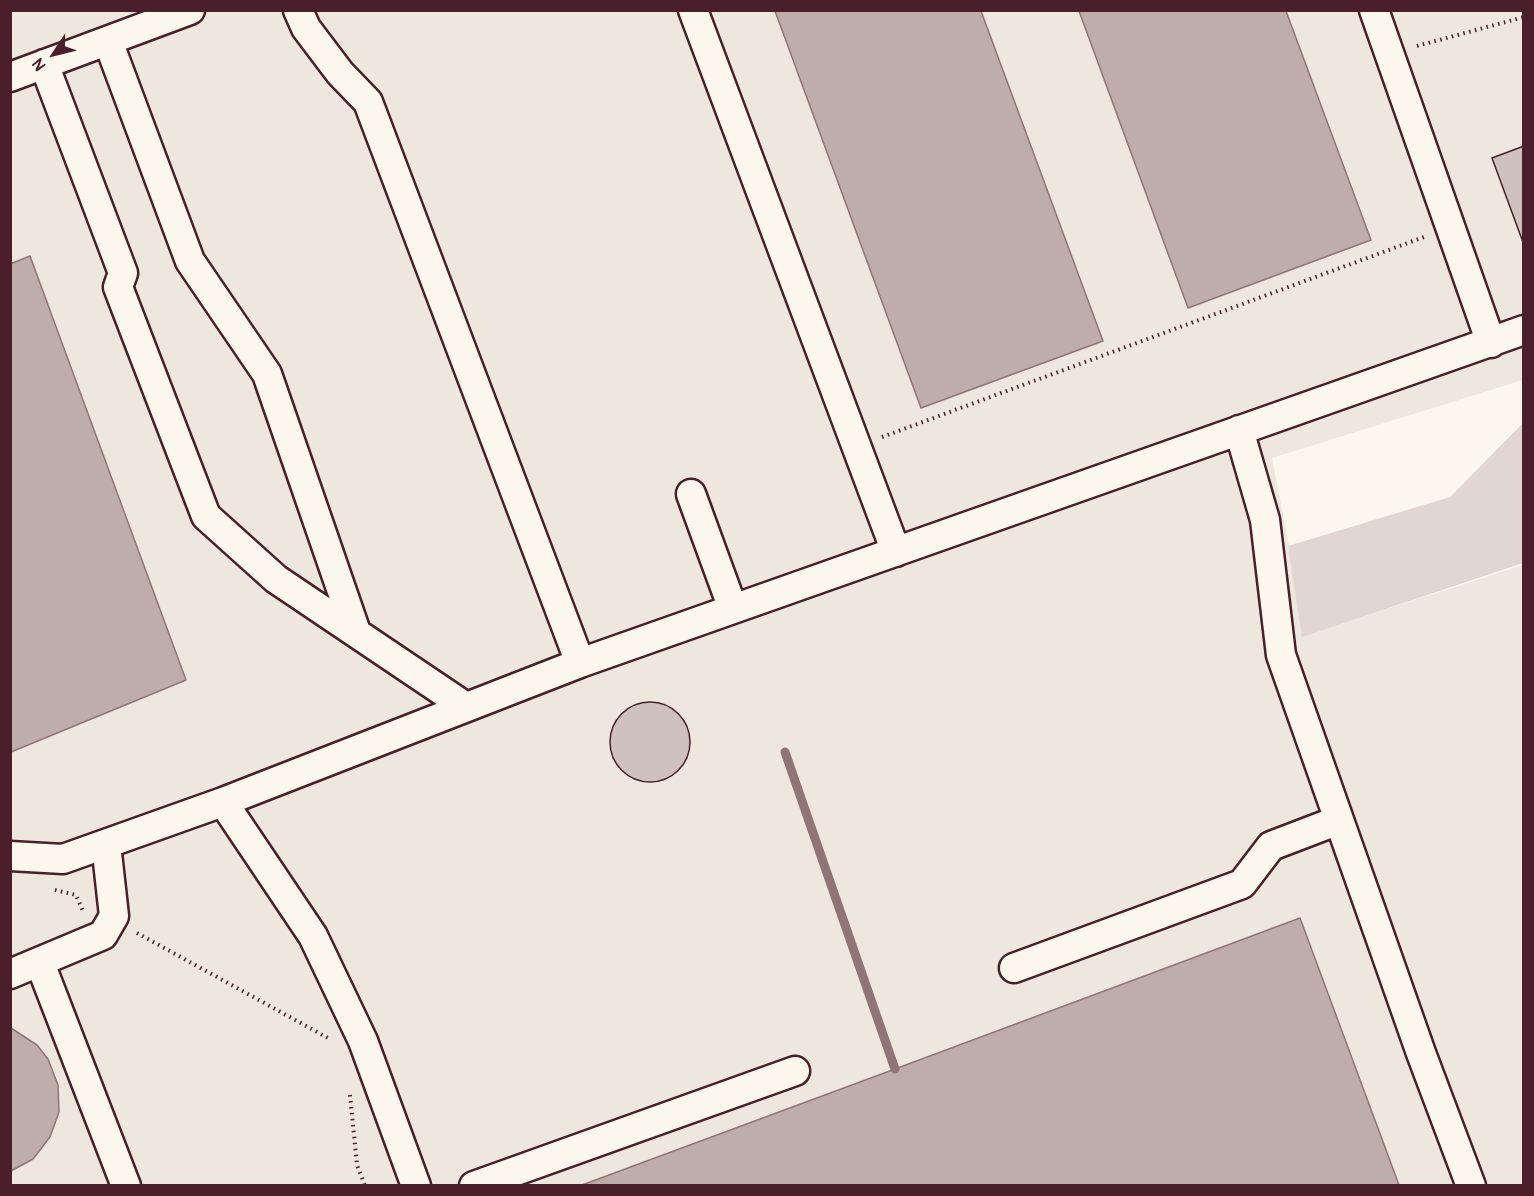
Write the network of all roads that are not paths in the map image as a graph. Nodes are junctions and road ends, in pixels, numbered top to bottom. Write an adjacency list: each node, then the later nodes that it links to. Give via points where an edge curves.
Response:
1 (190, 10): 5 (lane)
2 (298, 10): 15 (lane, via 306,28 340,73 368,102)
3 (693, 10): 12 (lane)
4 (1374, 10): 9 (lane)
5 (108, 41): 6 (lane); 14 (lane, via 190,261 267,374)
6 (44, 64): 7 (lane); 14 (lane, via 123,273 118,286 206,516 276,579)
7 (10, 77)
8 (1524, 330): 9 (lane)
9 (1491, 343): 10 (lane)
10 (1239, 430): 12 (lane); 18 (lane, via 1264,520 1281,655)
11 (691, 494): 13 (lane)
12 (896, 552): 13 (lane)
13 (733, 609): 15 (lane)
14 (356, 632): 16 (lane)
15 (580, 663): 16 (lane)
16 (466, 707): 17 (lane)
17 (223, 802): 19 (lane); 26 (lane, via 312,936 363,1041)
18 (1339, 820): 22 (lane, via 1271,846 1242,884); 28 (lane)
19 (106, 844): 20 (lane, via 63,859); 21 (lane, via 114,916 103,935)
20 (10, 856)
21 (40, 963): 23 (lane); 25 (lane)
22 (1014, 968)
23 (10, 974)
24 (795, 1071): 27 (lane)
25 (126, 1185)
26 (416, 1185)
27 (474, 1185)
28 (1471, 1185)

